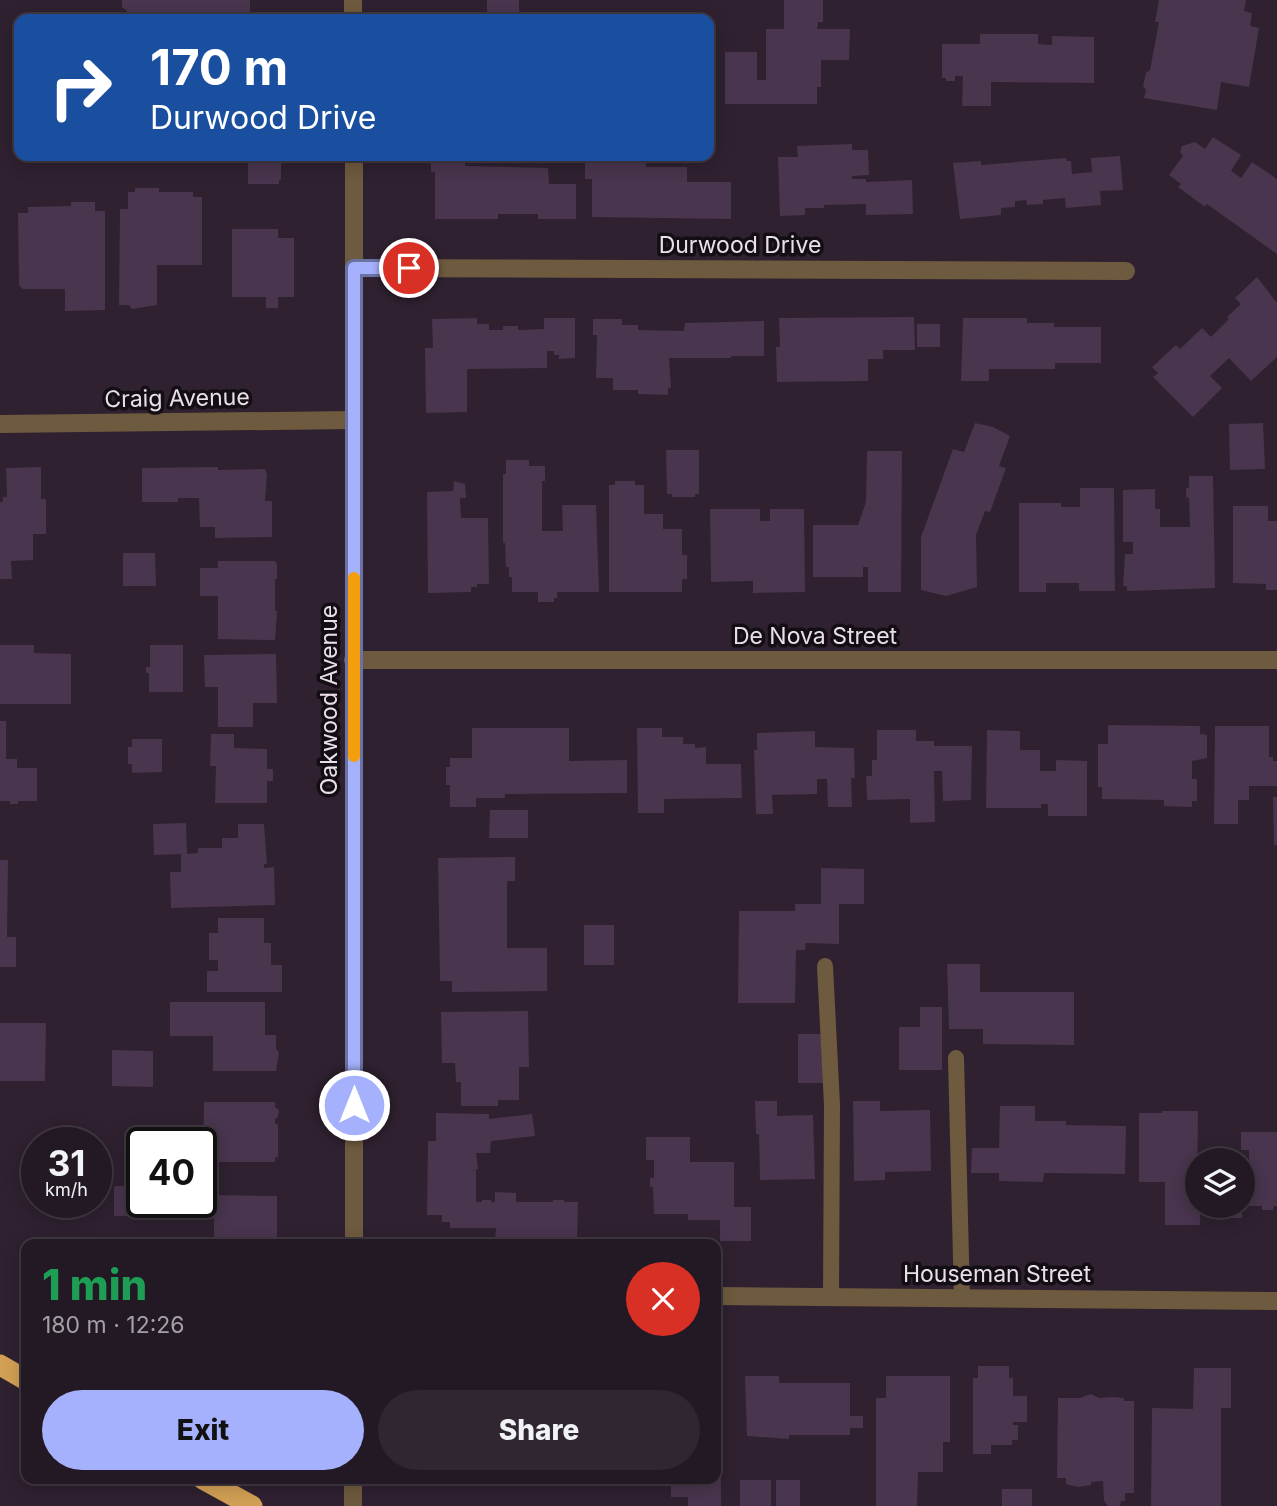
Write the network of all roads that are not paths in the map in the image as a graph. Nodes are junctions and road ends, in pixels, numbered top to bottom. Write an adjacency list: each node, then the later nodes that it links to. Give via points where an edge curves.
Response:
1 (354, 161): 2 (street, Oakwood Avenue)
2 (354, 268): 3 (street, Durwood Drive); 4 (street, Oakwood Avenue)
3 (1126, 271)
4 (354, 420): 5 (street, Craig Avenue); 6 (street, Oakwood Avenue)
5 (0, 424)
6 (353, 660): 7 (street, De Nova Street); 10 (street, Oakwood Avenue)
7 (1277, 660)
8 (825, 966): 12 (lane, via 832,1105)
9 (956, 1058): 13 (lane)
10 (354, 1239)
11 (721, 1296): 12 (street, Houseman Street)
12 (831, 1297): 13 (street, Houseman Street)
13 (962, 1298): 14 (street, Houseman Street)
14 (1277, 1301)
15 (0, 1365): 16 (highway)
16 (21, 1377)
17 (212, 1484): 19 (highway)
18 (353, 1484): 20 (street)
19 (252, 1506)
20 (353, 1506)

